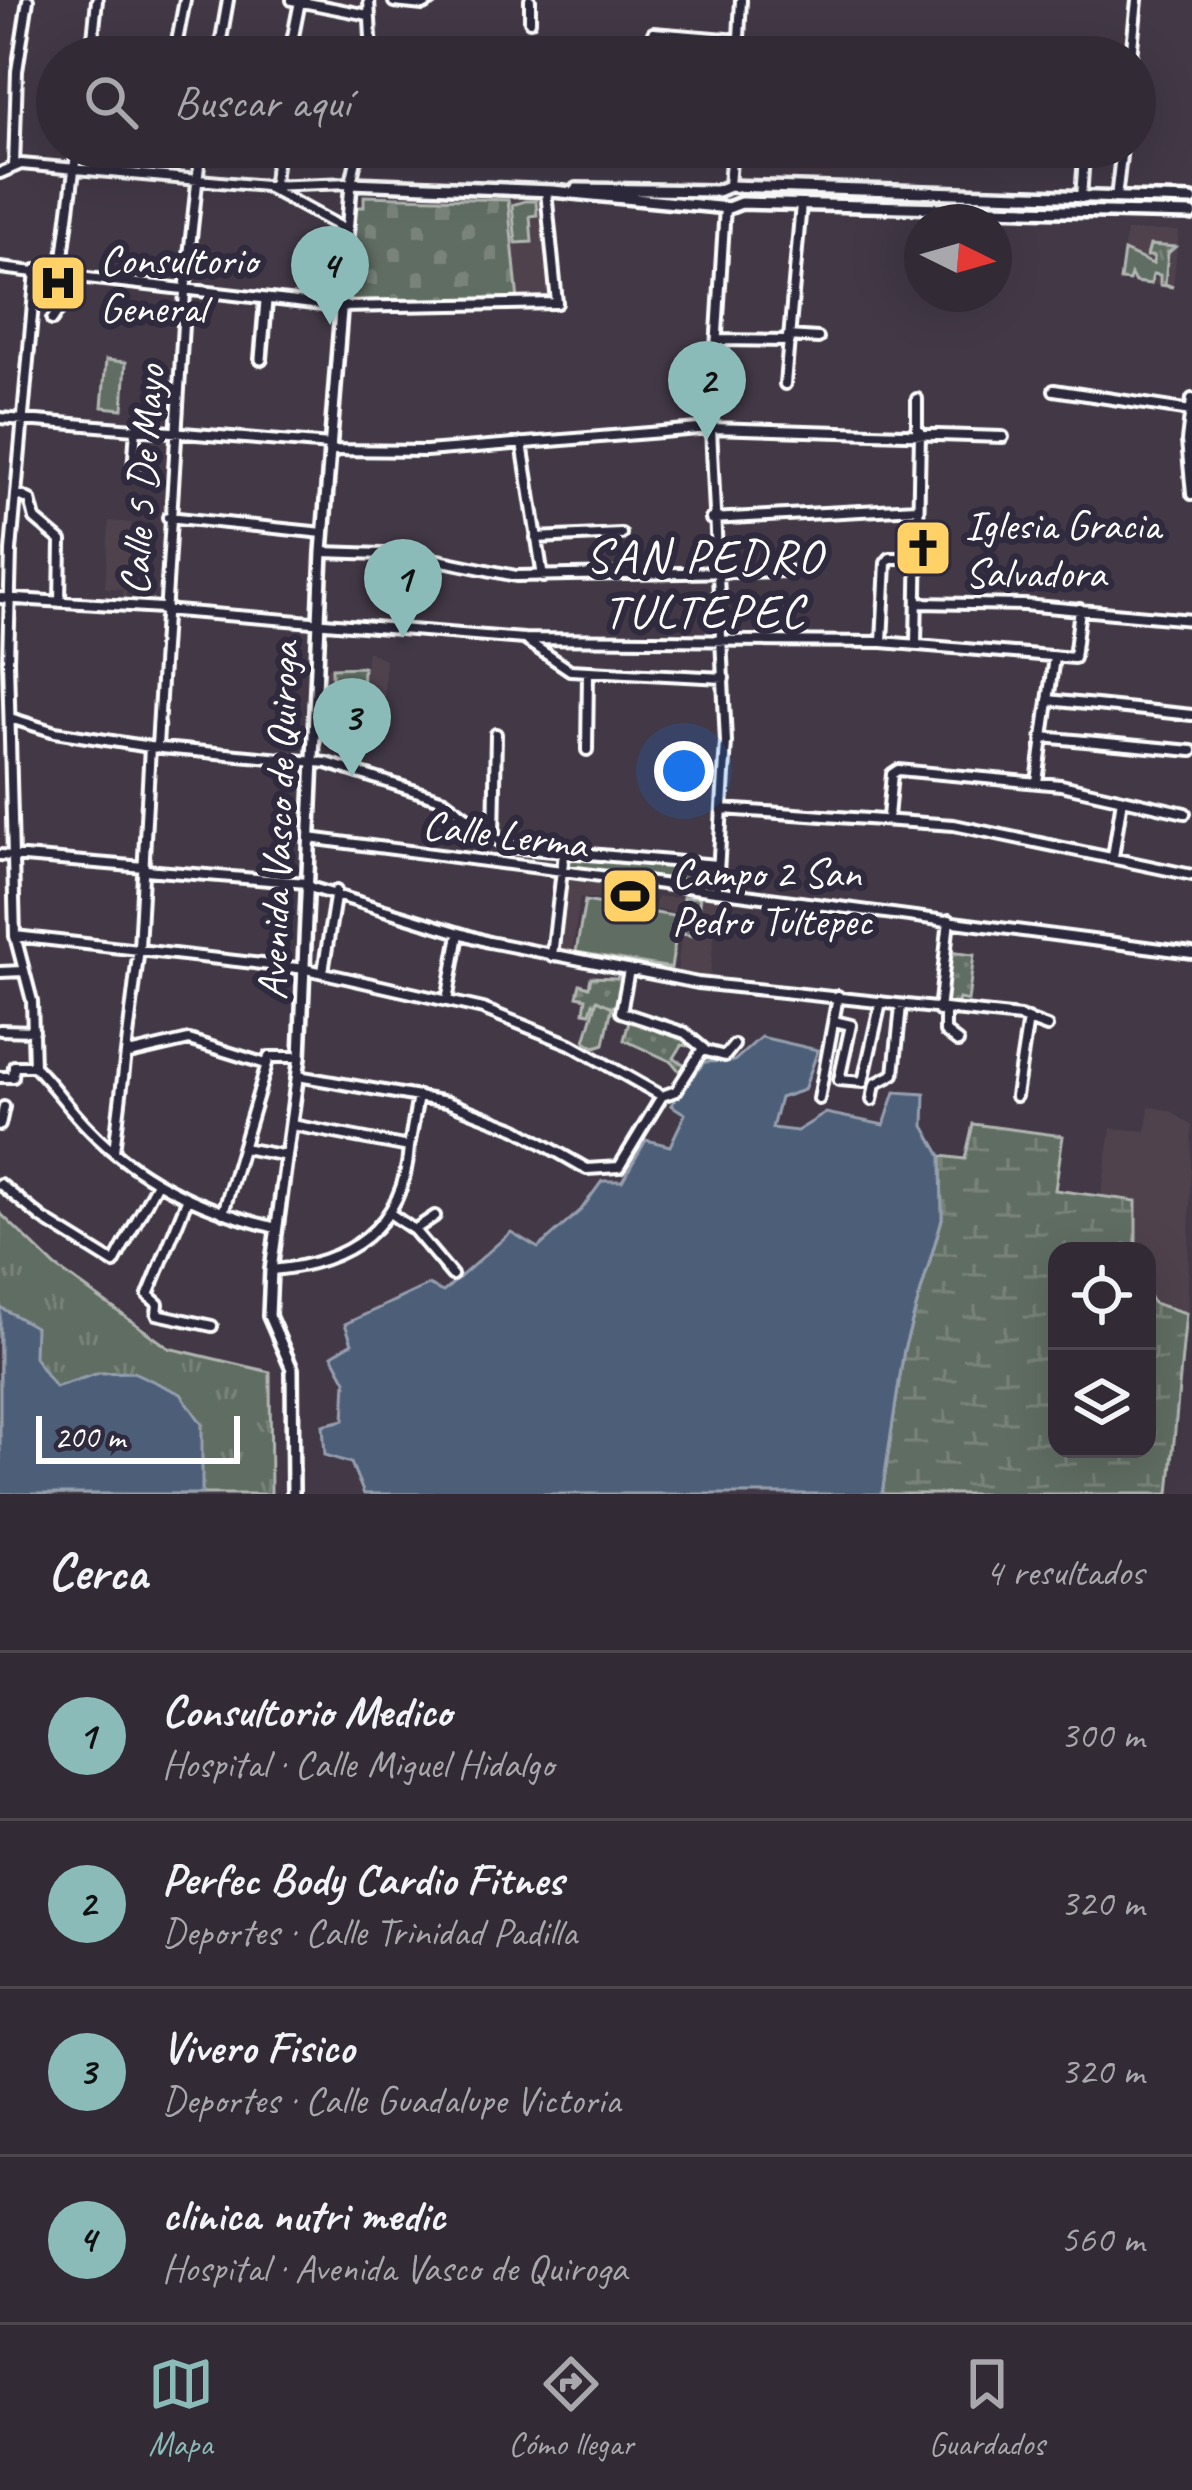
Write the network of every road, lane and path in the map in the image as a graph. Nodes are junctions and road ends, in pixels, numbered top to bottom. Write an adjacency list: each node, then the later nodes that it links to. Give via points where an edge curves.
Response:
1 (28, 0): 24 (street)
2 (98, 0): 15 (street)
3 (184, 0): 16 (street)
4 (228, 0): 17 (street)
5 (297, 0): 12 (street); 18 (street)
6 (369, 0): 12 (street)
7 (432, 0): 11 (street)
8 (530, 0): 13 (street)
9 (741, 0): 21 (street)
10 (1137, 0): 22 (street)
11 (394, 2)
12 (368, 15): 19 (street)
13 (530, 21)
14 (652, 33): 20 (street)
15 (94, 36)
16 (178, 36)
17 (222, 36)
18 (293, 36)
19 (370, 36)
20 (689, 36)
21 (739, 36)
22 (1133, 36)
23 (0, 71): 24 (street)
24 (17, 71): 25 (street)
25 (14, 167): 26 (street); 35 (street)
26 (36, 167)
27 (74, 168): 53 (street)
28 (93, 168): 36 (street)
29 (198, 168): 36 (street, Calle 5 De Mayo)
30 (273, 168): 38 (street)
31 (354, 168): 37 (street, Avenida Vasco de Quiroga)
32 (733, 168): 39 (street)
33 (1083, 168): 42 (street)
34 (1119, 168): 43 (street)
35 (0, 173)
36 (196, 179): 38 (street); 54 (street, Calle 5 De Mayo)
37 (351, 183): 38 (street); 40 (street); 50 (street, Avenida Vasco de Quiroga)
38 (270, 184): 50 (street)
39 (735, 189): 41 (street); 45 (street); 46 (street)
40 (549, 191): 41 (street); 48 (street); 56 (street, via 557,303)
41 (717, 191): 48 (street)
42 (1081, 198): 43 (street); 45 (street)
43 (1116, 198): 44 (street)
44 (1192, 200)
45 (929, 201): 47 (street); 49 (street)
46 (740, 203): 47 (street); 48 (street)
47 (801, 205): 58 (street)
48 (721, 206): 60 (street)
49 (1192, 214)
50 (346, 230): 56 (street, Avenida Vasco de Quiroga)
51 (0, 268): 52 (street)
52 (36, 270): 53 (street); 67 (street)
53 (66, 274): 54 (street); 57 (street, via 69,294)
54 (185, 292): 55 (street); 71 (street, Calle 5 De Mayo)
55 (266, 301): 56 (street); 61 (street)
56 (340, 307): 75 (street, Avenida Vasco de Quiroga)
57 (52, 320)
58 (788, 338): 59 (street); 60 (street); 62 (street)
59 (818, 338)
60 (718, 340): 70 (street)
61 (261, 359)
62 (785, 384)
63 (1054, 390): 66 (street)
64 (917, 399): 72 (street)
65 (1192, 399): 66 (street)
66 (1191, 411): 78 (street)
67 (22, 416): 68 (street); 69 (street); 77 (street)
68 (0, 418)
69 (136, 427): 71 (street); 76 (street)
70 (710, 428): 72 (street); 74 (street); 81 (street)
71 (175, 430): 75 (street); 80 (street, Calle 5 De Mayo)
72 (919, 432): 73 (street); 79 (street)
73 (1003, 437)
74 (522, 443): 75 (street, via 427,451); 84 (street)
75 (330, 447): 82 (street, Avenida Vasco de Quiroga)
76 (133, 472)
77 (16, 494): 90 (street); 91 (street, via 61,541)
78 (1192, 494)
79 (917, 508): 81 (street); 86 (street)
80 (169, 517): 82 (street); 93 (street, Calle 5 De Mayo)
81 (711, 519): 87 (street)
82 (323, 533): 85 (street, Avenida Vasco de Quiroga)
83 (621, 534): 84 (street)
84 (536, 538): 89 (street)
85 (322, 551): 89 (street); 96 (street, Avenida Vasco de Quiroga)
86 (916, 558): 92 (street); 98 (street, via 890,558)
87 (713, 569): 88 (street); 89 (street); 99 (street)
88 (788, 571)
89 (543, 577)
90 (4, 598): 91 (street); 106 (street)
91 (60, 602): 93 (street)
92 (919, 603): 94 (street); 100 (street)
93 (162, 609): 96 (street); 111 (street, Calle 5 De Mayo)
94 (1080, 609): 95 (street); 101 (street, via 1074,658)
95 (1192, 620)
96 (318, 625): 97 (street); 114 (street, Avenida Vasco de Quiroga)
97 (524, 639): 99 (street); 102 (street, via 554,663)
98 (881, 642): 99 (street); 100 (street)
99 (720, 643): 103 (street)
100 (916, 643): 101 (street)
101 (1054, 657): 104 (street)
102 (588, 673): 103 (street); 112 (street)
103 (724, 678): 117 (street)
104 (1048, 700): 105 (street); 110 (street)
105 (1192, 715)
106 (10, 718): 109 (street); 111 (street)
107 (496, 734): 121 (street)
108 (0, 735): 109 (street)
109 (11, 736): 125 (street)
110 (1042, 737): 113 (street); 115 (street)
111 (154, 746): 114 (street); 129 (street, Calle 5 De Mayo)
112 (587, 750)
113 (1192, 751)
114 (313, 762): 120 (street, Avenida Vasco de Quiroga); 121 (street, via 444,800)
115 (1037, 782): 116 (street); 119 (street, via 894,771)
116 (1122, 799): 118 (street); 126 (street)
117 (722, 809): 119 (street); 128 (street)
118 (1185, 812)
119 (888, 817): 126 (street)
120 (309, 838): 127 (street, Calle Lerma); 132 (street, Avenida Vasco de Quiroga)
121 (494, 838): 122 (street)
122 (506, 847): 123 (street); 127 (street)
123 (564, 853): 128 (street); 130 (street)
124 (0, 855): 125 (street)
125 (12, 856): 129 (street); 137 (street)
126 (1113, 857): 131 (street)
127 (505, 863): 130 (street, Calle Lerma)
128 (717, 866): 133 (street)
129 (144, 869): 132 (street); 138 (street, Calle 5 De Mayo)
130 (562, 871): 133 (street, Calle Lerma); 140 (street)
131 (1192, 874)
132 (306, 884): 134 (street); 141 (street, Avenida Vasco de Quiroga)
133 (717, 889): 135 (street, Calle Lerma)
134 (336, 891): 136 (street); 145 (street)
135 (949, 920): 139 (street, Calle Lerma); 150 (street)
136 (459, 934): 140 (street); 147 (street)
137 (15, 936): 138 (street); 143 (street)
138 (139, 948): 141 (street); 160 (street, Calle 5 De Mayo)
139 (1192, 952)
140 (552, 956): 142 (street)
141 (302, 969): 145 (street); 161 (street, Avenida Vasco de Quiroga)
142 (628, 970): 146 (street); 151 (street); 159 (street, via 621,1012 685,1033)
143 (24, 971): 144 (street); 156 (street)
144 (0, 973)
145 (323, 973): 147 (street)
146 (838, 996): 148 (street); 153 (street)
147 (447, 1001): 167 (street, via 570,1044)
148 (881, 1002): 149 (street); 166 (street)
149 (901, 1006): 150 (street); 166 (street, via 894,1074 875,1084 872,1097)
150 (942, 1012): 152 (street); 157 (street, via 945,1032)
151 (615, 1016)
152 (1028, 1019): 154 (street); 169 (street)
153 (834, 1022): 166 (street, via 851,1024 839,1082); 170 (street)
154 (1047, 1027)
155 (0, 1030): 156 (street)
156 (34, 1030): 163 (street)
157 (958, 1042)
158 (734, 1045): 159 (street, via 725,1056)
159 (704, 1049): 167 (street)
160 (129, 1054): 162 (street, via 189,1040); 176 (street, Calle 5 De Mayo)
161 (300, 1057): 162 (street, via 273,1055); 164 (street, Avenida Vasco de Quiroga)
162 (267, 1064): 174 (street)
163 (34, 1066): 165 (street, via 14,1066 13,1077); 176 (street)
164 (298, 1076): 168 (street); 173 (street, Avenida Vasco de Quiroga)
165 (0, 1077)
166 (863, 1082)
167 (666, 1095): 168 (street, via 619,1167 594,1168 494,1119)
168 (418, 1096): 175 (street)
169 (1016, 1096)
170 (819, 1099)
171 (4, 1107): 172 (street)
172 (0, 1125)
173 (292, 1125): 175 (street); 177 (street, Avenida Vasco de Quiroga)
174 (244, 1148): 177 (street); 181 (street)
175 (409, 1148): 182 (street)
176 (114, 1151): 178 (street)
177 (287, 1156): 184 (street, Avenida Vasco de Quiroga)
178 (157, 1183): 179 (street, via 114,1263); 180 (street)
179 (0, 1184)
180 (187, 1200): 181 (street); 188 (street, via 148,1295 157,1314)
181 (223, 1213): 184 (street)
182 (391, 1214): 185 (street); 186 (street, via 324,1261)
183 (435, 1216): 185 (street)
184 (276, 1228): 186 (street, Avenida Vasco de Quiroga)
185 (414, 1230): 187 (street)
186 (271, 1270): 189 (street, Avenida Vasco de Quiroga, via 269,1316 292,1369)
187 (452, 1275)
188 (212, 1326)
189 (293, 1494)

